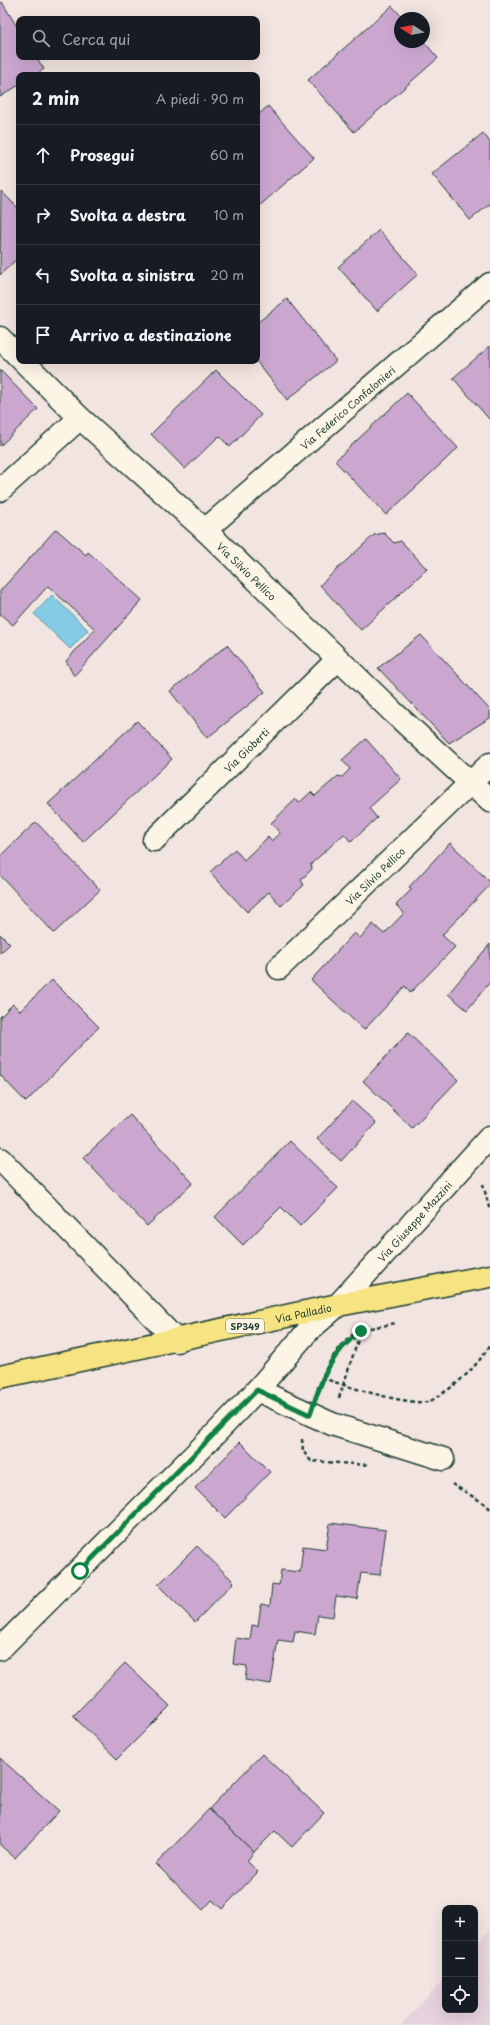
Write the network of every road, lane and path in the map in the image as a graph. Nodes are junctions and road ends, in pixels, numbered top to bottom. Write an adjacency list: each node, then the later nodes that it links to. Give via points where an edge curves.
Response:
1 (490, 284): 7 (street, Via Federico Confalonieri)
2 (0, 338): 3 (street)
3 (16, 354)
4 (26, 364): 5 (street, Via Silvio Pellico)
5 (80, 418): 6 (street); 7 (street, Via Silvio Pellico)
6 (0, 490)
7 (205, 530): 8 (street, Via Silvio Pellico)
8 (338, 659): 10 (street, Via Silvio Pellico); 12 (street, Via Gioberti)
9 (490, 764): 10 (street)
10 (470, 782): 11 (street, Via Silvio Pellico); 13 (street, Via Silvio Pellico)
11 (490, 801)
12 (154, 840)
13 (279, 968)
14 (490, 1137): 17 (street, Via Giuseppe Mazzini)
15 (0, 1159): 20 (street)
16 (490, 1276): 17 (main road, Via Palladio / SP349)
17 (338, 1305): 20 (main road, Via Palladio / SP349); 25 (street, Via Giuseppe Mazzini, via 307,1332)
18 (402, 1322): 19 (path)
19 (361, 1331): 23 (path, via 345,1342); 24 (path)
20 (177, 1341): 22 (main road, Via Palladio / SP349)
21 (490, 1346): 24 (path, via 480,1361 458,1384 428,1402 406,1401)
22 (0, 1377)
23 (322, 1378): 24 (path); 26 (path)
24 (343, 1385)
25 (257, 1390): 26 (street); 29 (street, Via Giuseppe Mazzini)
26 (310, 1415): 27 (street); 28 (path, via 301,1442 303,1451 311,1461)
27 (443, 1459)
28 (375, 1464)
29 (0, 1649)

